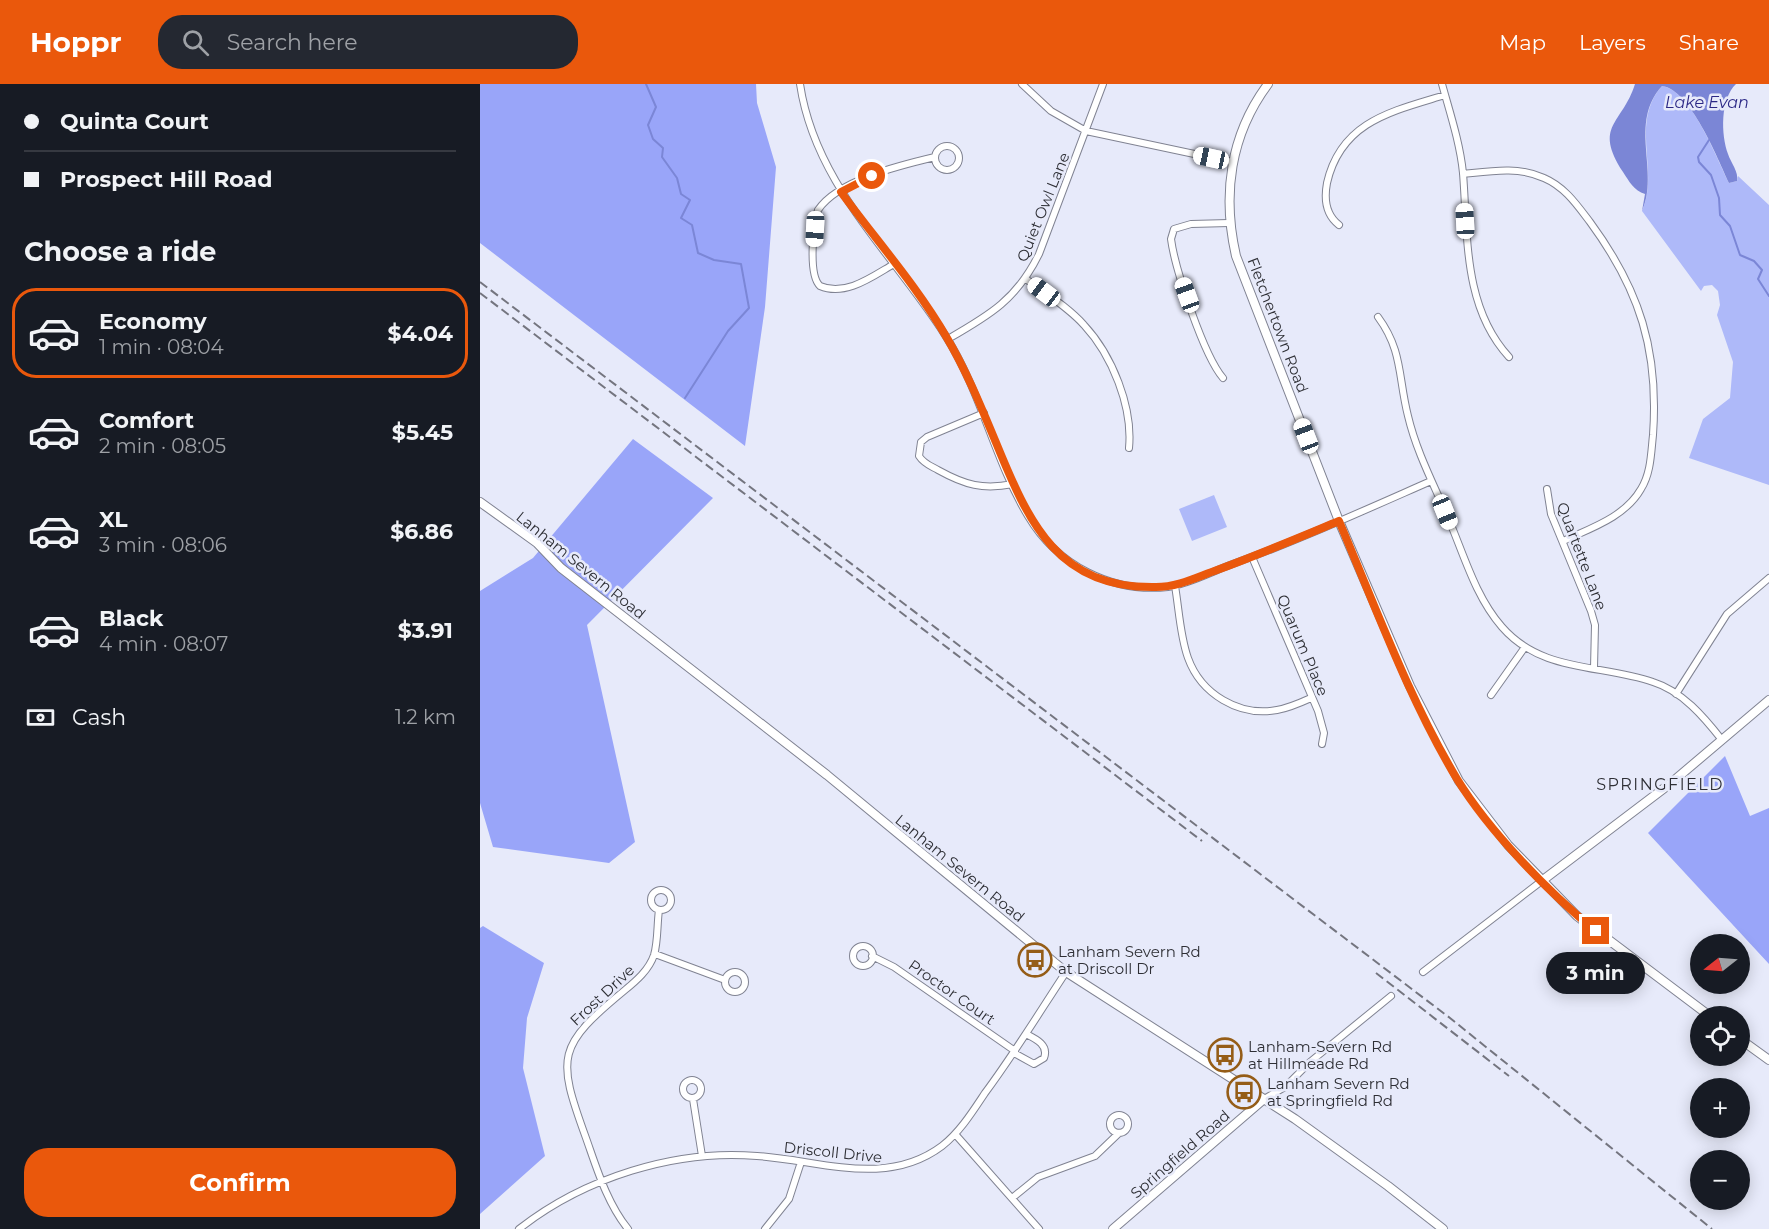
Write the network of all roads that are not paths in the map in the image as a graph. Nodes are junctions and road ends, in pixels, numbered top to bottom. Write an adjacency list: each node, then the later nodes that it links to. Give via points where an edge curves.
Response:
1 (800, 84): 11 (street, via 815,141)
2 (1022, 84): 7 (street, via 1051,111)
3 (1103, 84): 7 (street, Quiet Owl Lane)
4 (1268, 84): 9 (street, Fletchertown Road, via 1249,115)
5 (1442, 84): 6 (street)
6 (1445, 95): 10 (street); 13 (street, via 1377,117 1343,147 1332,165 1326,196 1329,213)
7 (1086, 130): 9 (street); 15 (street, Quiet Owl Lane)
8 (935, 157): 8 (street, via 941,147 948,146 958,152 960,159 957,166 946,171 937,165); 11 (street, via 883,171)
9 (1232, 162): 12 (street, Fletchertown Road)
10 (1463, 174): 18 (street, via 1472,281 1492,334); 27 (street, via 1511,170 1544,178 1560,188 1610,251 1644,322 1655,386 1646,480 1616,515)
11 (841, 192): 14 (street); 14 (street, via 822,205 816,218 813,267 817,283 826,289 849,288)
12 (1229, 223): 19 (street, via 1186,225 1174,230 1171,239 1192,310); 26 (street, Fletchertown Road, via 1244,277)
13 (1339, 225)
14 (894, 264): 17 (street)
15 (1026, 279): 17 (street, Quiet Owl Lane, via 987,316); 21 (street, via 1079,319 1096,340 1120,389 1130,429)
16 (1378, 317): 22 (street, via 1397,349 1408,416)
17 (948, 339): 20 (street)
18 (1509, 357)
19 (1223, 378)
20 (984, 413): 23 (street); 23 (street, via 927,437 919,446 919,456 967,485 986,488)
21 (1129, 448)
22 (1431, 481): 26 (street); 31 (street, via 1485,602 1504,630)
23 (1013, 484): 30 (street, via 1034,526 1073,565 1091,575 1127,585)
24 (1547, 489): 27 (street, Quartette Lane, via 1551,514)
25 (480, 502): 43 (street, Lanham Severn Road, via 537,543 570,574 827,775)
26 (1339, 521): 28 (street); 39 (street, Fletchertown Road, via 1440,748 1489,823)
27 (1563, 541): 32 (street, Quartette Lane, via 1595,625)
28 (1252, 557): 30 (street); 35 (street, Quarum Place)
29 (1769, 578): 33 (street, via 1727,614)
30 (1176, 586): 35 (street, via 1186,653 1208,690 1237,707 1254,711 1275,711)
31 (1525, 647): 32 (street, via 1566,665); 34 (street)
32 (1594, 668): 33 (street, via 1654,682)
33 (1676, 694): 37 (street, via 1699,712)
34 (1491, 695)
35 (1311, 698): 38 (street, Quarum Place, via 1323,725)
36 (1769, 700): 37 (street)
37 (1722, 740): 39 (street)
38 (1322, 744)
39 (1543, 880): 44 (street); 47 (street, Fletchertown Road, via 1577,916)
40 (658, 910): 41 (street)
41 (655, 954): 45 (street); 58 (street, Frost Drive, via 637,980 585,1024 569,1051 568,1089)
42 (872, 956): 50 (street, Proctor Court, via 894,967)
43 (1066, 972): 48 (street, Driscoll Drive); 53 (street, Lanham Severn Road)
44 (1423, 972)
45 (725, 980)
46 (1391, 996): 53 (street, via 1285,1087)
47 (1696, 1006)
48 (1026, 1034): 50 (street, Driscoll Drive); 50 (street, Proctor Court, via 1046,1050 1044,1058 1034,1064)
49 (1750, 1046): 51 (street)
50 (1015, 1052): 55 (street, Driscoll Drive)
51 (1769, 1060)
52 (693, 1099): 56 (street)
53 (1264, 1099): 64 (street, Springfield Road); 65 (street, Lanham Severn Road)
54 (1119, 1133): 59 (street, via 1095,1156 1038,1178)
55 (955, 1134): 57 (street, Driscoll Drive, via 925,1156 888,1169); 59 (street)
56 (702, 1156): 57 (street, Driscoll Drive, via 758,1156); 58 (street, Driscoll Drive)
57 (801, 1162): 62 (street, via 789,1199)
58 (602, 1182): 60 (street, Driscoll Drive, via 559,1202); 61 (street, Frost Drive)
59 (1012, 1198): 63 (street)
60 (519, 1229)
61 (628, 1229)
62 (765, 1229)
63 (1039, 1229)
64 (1113, 1229)
65 (1443, 1229)

